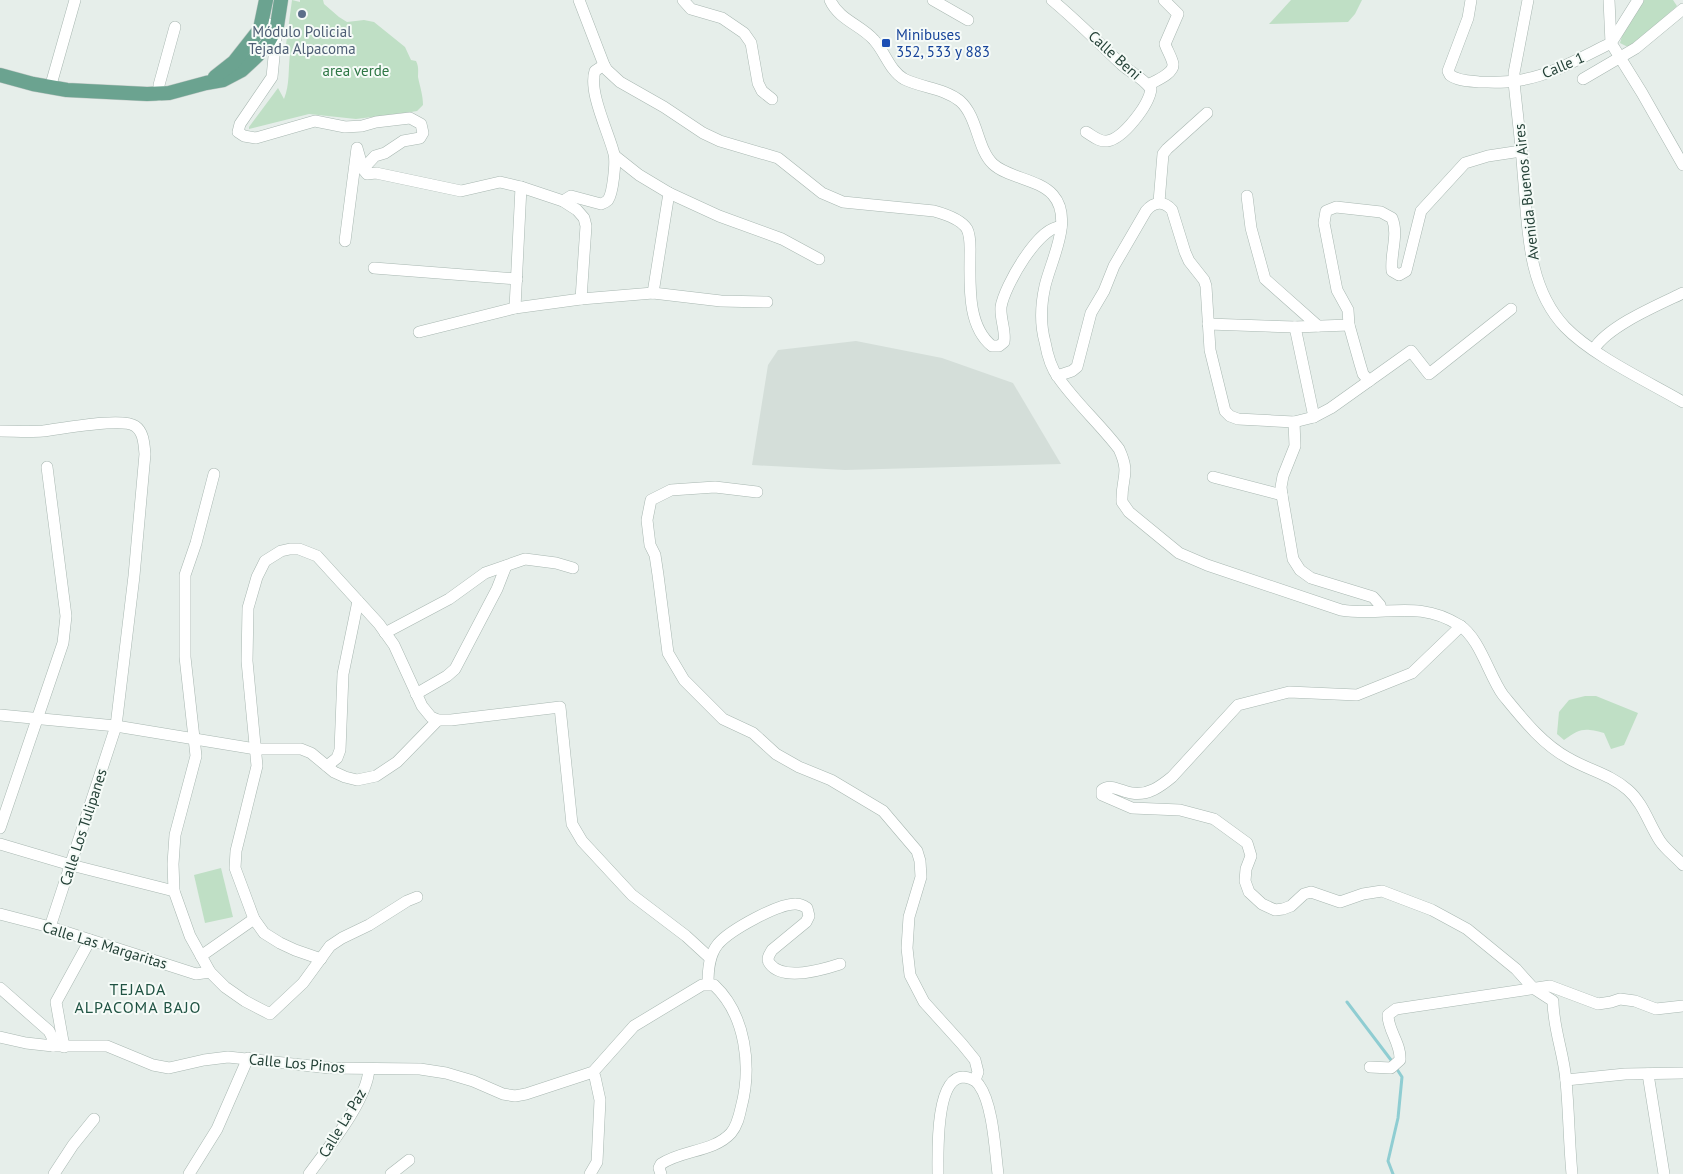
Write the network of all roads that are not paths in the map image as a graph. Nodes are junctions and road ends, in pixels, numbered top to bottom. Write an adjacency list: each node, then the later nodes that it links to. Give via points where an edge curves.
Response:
1 (75, 0): 28 (street)
2 (266, 0): 17 (main road)
3 (281, 0): 19 (main road)
4 (580, 0): 22 (street)
5 (683, 0): 30 (street, via 691,9 722,18 744,33 751,43 758,83)
6 (830, 0): 42 (street, via 843,17 874,40 902,78 959,100 966,107 994,165 1054,196 1062,216)
7 (933, 0): 16 (street)
8 (1052, 0): 27 (street, Calle Beni)
9 (1164, 0): 27 (street, via 1178,14 1165,44 1173,63 1166,74)
10 (1472, 0): 26 (street, Calle 1, via 1448,71 1450,75 1469,81)
11 (1528, 0): 26 (street, Avenida Buenos Aires)
12 (1609, 0): 20 (street)
13 (1638, 0): 20 (street)
14 (1679, 0): 15 (street)
15 (1683, 8): 21 (street)
16 (968, 20)
17 (261, 22): 19 (street); 25 (main road, via 260,28 234,62)
18 (175, 26): 29 (street)
19 (277, 26): 25 (main road, via 267,44 242,70 223,80); 36 (street, via 272,77 240,124 238,132 256,138 314,121 345,127 410,118 421,124 423,132 420,138 403,141 375,156)
20 (1611, 43): 21 (street); 26 (street, Calle 1, via 1551,72)
21 (1621, 58): 24 (street); 35 (street)
22 (604, 64): 34 (street, via 595,71 594,84 604,128); 42 (street, via 620,82 703,133 778,158 822,193 843,202 934,211 947,214 962,224 970,238 970,282 975,319 984,338 992,346 1004,342 1002,306 1010,281 1045,232)
23 (0, 75): 28 (main road)
24 (1583, 79)
25 (206, 82): 29 (main road)
26 (1514, 82): 33 (street, Avenida Buenos Aires)
27 (1148, 85): 32 (street, Calle Beni, via 1151,89 1143,109 1114,140 1098,140)
28 (50, 88): 29 (main road)
29 (158, 94)
30 (772, 99)
31 (1207, 113): 41 (street, via 1163,154)
32 (1086, 132)
33 (1521, 151): 54 (street, via 1465,163 1422,211 1406,271 1399,275 1392,271 1391,263 1395,233 1392,218 1381,212 1336,208 1326,211 1324,223 1337,290 1348,310); 58 (street, Avenida Buenos Aires, via 1529,242 1536,275 1546,299 1565,326)
34 (615, 156): 38 (street); 40 (street, via 608,200 601,204 571,196)
35 (1683, 165)
36 (363, 168): 37 (street, via 367,174 376,173 461,192 500,182); 43 (street, via 357,148)
37 (521, 187): 40 (street); 46 (street)
38 (669, 193): 44 (street, via 782,239); 47 (street)
39 (1247, 196): 55 (street, via 1250,228 1266,279)
40 (563, 201): 49 (street, via 578,210 586,226)
41 (1158, 202): 53 (street, via 1172,210 1184,252 1204,280); 59 (street, via 1146,211 1114,266 1091,313 1076,367)
42 (1062, 227): 59 (street, via 1042,305 1044,341)
43 (345, 241)
44 (819, 259)
45 (374, 268): 46 (street)
46 (516, 279): 51 (street)
47 (653, 293): 49 (street); 50 (street, via 721,301)
48 (1683, 293): 58 (street, via 1626,322)
49 (581, 299): 51 (street)
50 (767, 302)
51 (515, 308): 57 (street)
52 (1511, 309): 60 (street, via 1429,374 1411,351)
53 (1208, 324): 56 (street); 63 (street, via 1210,350 1225,411 1238,419)
54 (1349, 325): 55 (street); 60 (street, via 1363,374)
55 (1318, 326): 56 (street)
56 (1295, 327): 62 (street)
57 (419, 332)
58 (1594, 349): 61 (street, Avenida Buenos Aires)
59 (1057, 376): 73 (street, via 1119,449 1126,471 1124,507 1179,553 1342,610)
60 (1369, 381): 62 (street)
61 (1683, 402)
62 (1314, 417): 63 (street)
63 (1294, 422): 69 (street, via 1295,446 1283,476)
64 (0, 430): 80 (street, Calle Los Tulipanes, via 42,431 128,423 140,431 144,440 134,576)
65 (46, 467): 78 (street, via 66,616 63,643)
66 (214, 474): 81 (street, via 185,576 185,657)
67 (1213, 477): 69 (street)
68 (757, 492): 111 (street, via 715,487 671,490 651,500 647,520 668,652 684,680 723,719 753,732 776,754 831,780 883,811 917,851 921,877 909,916 907,948 910,975 924,1002 975,1060 978,1072)
69 (1282, 496): 73 (street, via 1293,559 1300,570 1311,578 1373,597)
70 (506, 566): 71 (street, via 525,559); 75 (street, via 485,572 449,599); 76 (street, via 455,669)
71 (573, 568)
72 (358, 601): 75 (street); 82 (street, via 317,556 307,551 281,551 265,561 248,608 247,624 247,661); 83 (street, via 343,674 340,750 337,758)
73 (1381, 610): 74 (street, via 1436,614)
74 (1461, 626): 87 (street, via 1478,647 1497,687 1522,719 1544,742 1567,758 1614,779 1630,791 1660,842); 101 (street, via 1412,673 1357,695 1289,692 1238,706 1161,787 1133,794 1107,787 1102,790 1102,795 1132,808 1180,810 1214,820 1247,843 1250,856 1245,881 1249,892 1275,910 1291,906 1311,892 1340,902 1382,891 1432,910 1467,929)
75 (385, 633): 76 (street)
76 (416, 694): 79 (street, via 431,717)
77 (0, 715): 78 (street)
78 (37, 718): 80 (street); 84 (street)
79 (438, 720): 83 (street, via 397,762 376,776 351,779); 95 (street, via 560,707 572,824 582,841 632,895)
80 (116, 726): 81 (street); 86 (street, Calle Los Tulipanes)
81 (195, 740): 82 (street); 88 (street, via 196,756 175,835)
82 (256, 748): 83 (street, via 301,749); 91 (street, via 256,766 235,868)
83 (327, 766)
84 (0, 828)
85 (0, 844): 86 (street)
86 (71, 864): 88 (street); 92 (street, Calle Los Tulipanes)
87 (1683, 865)
88 (174, 891): 94 (street)
89 (417, 897): 96 (street, via 336,942)
90 (0, 914): 92 (street, Calle Las Margaritas)
91 (254, 919): 94 (street); 96 (street, via 264,933 280,943)
92 (50, 927): 93 (street, Calle Las Margaritas)
93 (90, 940): 98 (street, Calle Las Margaritas, via 196,974); 104 (street, via 56,1002)
94 (201, 956): 98 (street)
95 (710, 958): 97 (street, via 718,943 739,927 765,913 795,903 807,908 809,916 772,950 768,956 770,965 777,971 792,973 817,971); 99 (street)
96 (321, 959): 98 (street, via 304,983 270,1014 225,987)
97 (840, 964)
98 (210, 972)
99 (708, 984): 108 (street, via 634,1026); 120 (street, via 714,985 733,1009 738,1022 746,1068 743,1102 737,1124 730,1134 698,1151 664,1162 659,1168)
100 (0, 988): 104 (street, via 48,1031)
101 (1533, 988): 102 (street, via 1550,986 1598,1004 1620,999 1656,1009); 106 (street, via 1396,1009 1388,1015 1388,1022 1400,1051 1400,1060 1391,1068); 112 (street, via 1553,1001)
102 (1683, 1006)
103 (0, 1037): 104 (street, Calle Los Pinos)
104 (58, 1046): 105 (street, Calle Los Pinos, via 107,1046 153,1065 169,1068 204,1060)
105 (248, 1058): 107 (street, Calle Los Pinos, via 330,1068); 116 (street, via 217,1129)
106 (1370, 1067)
107 (369, 1069): 108 (street, Calle Los Pinos, via 420,1069 446,1073 515,1096); 117 (street, Calle La Paz, via 360,1097 339,1134)
108 (592, 1072): 119 (street, via 600,1100 597,1162)
109 (1683, 1073): 110 (street)
110 (1648, 1074): 112 (street); 124 (street)
111 (975, 1080): 121 (street, via 961,1077 946,1089 939,1126); 122 (street, via 989,1108)
112 (1566, 1080): 123 (street)
113 (94, 1119): 115 (street)
114 (408, 1160): 118 (street)
115 (54, 1174)
116 (189, 1174)
117 (310, 1174)
118 (391, 1174)
119 (590, 1174)
120 (661, 1174)
121 (938, 1174)
122 (998, 1174)
123 (1572, 1174)
124 (1664, 1174)

